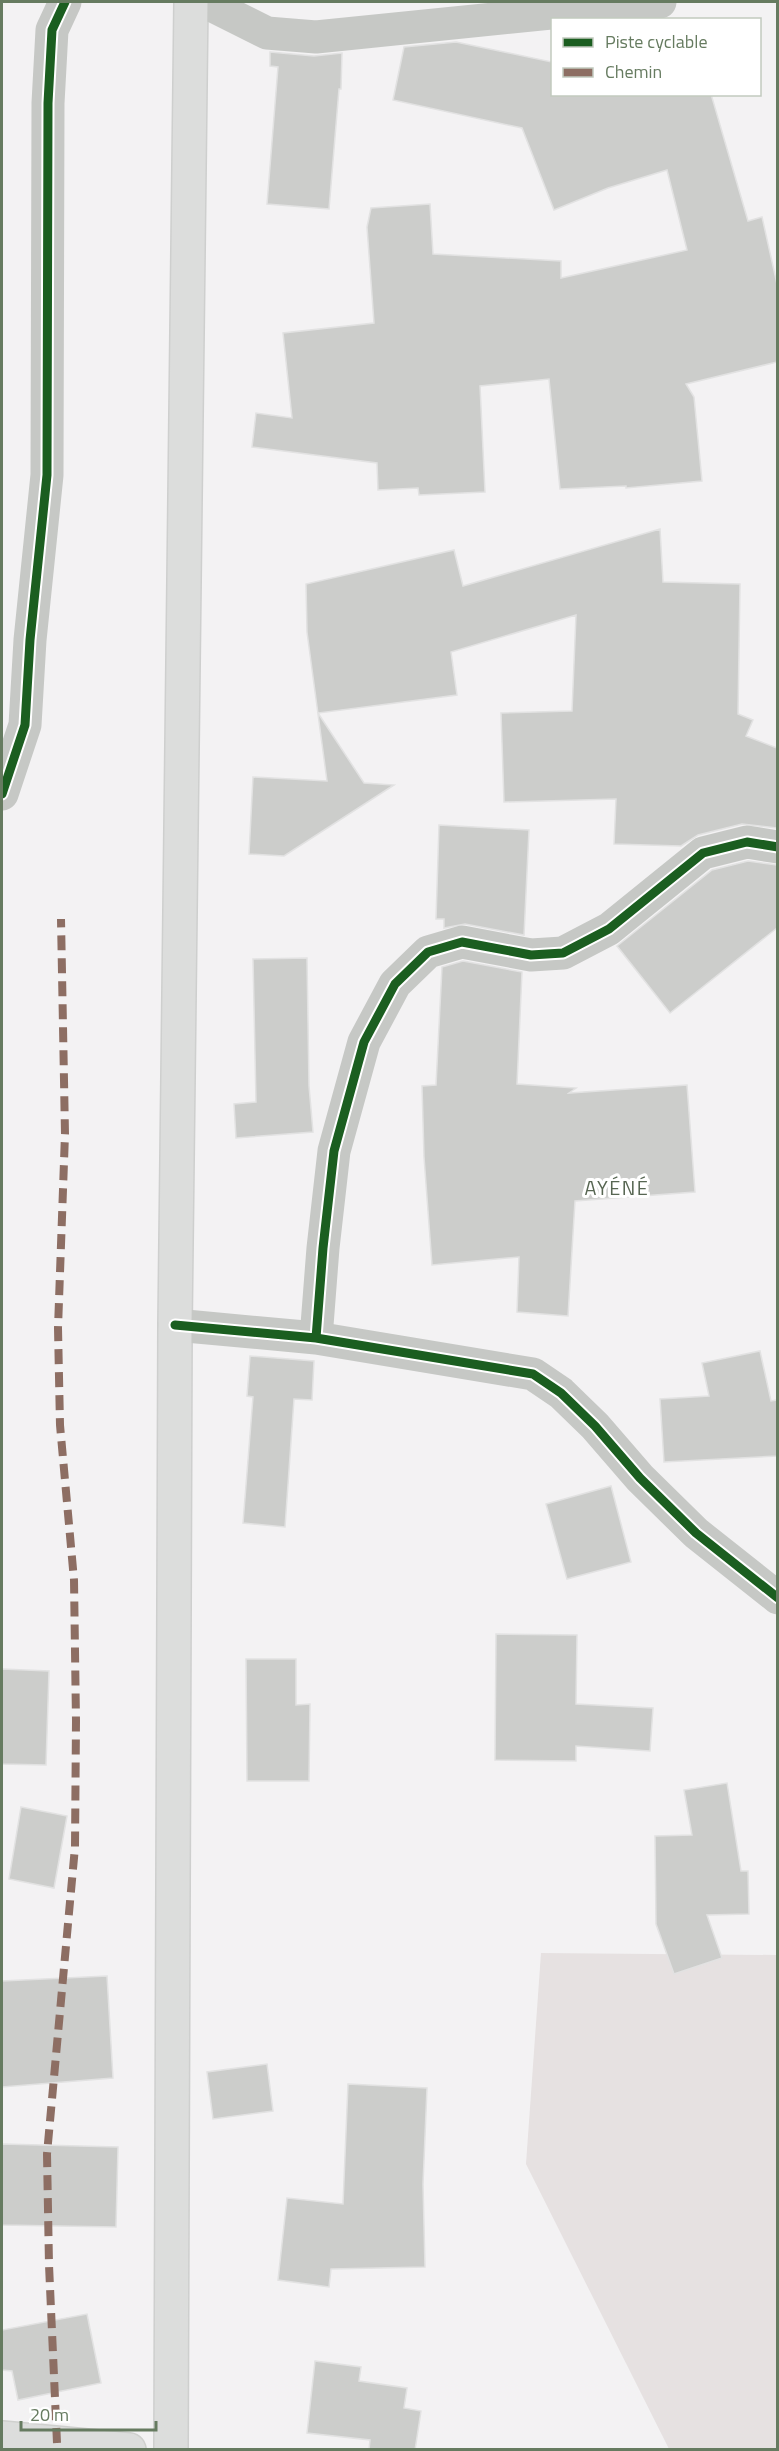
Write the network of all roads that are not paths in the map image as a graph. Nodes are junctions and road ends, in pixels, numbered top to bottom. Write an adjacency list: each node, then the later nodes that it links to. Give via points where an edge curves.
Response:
1 (65, 2): 5 (street, via 52,30 48,103 47,475 25,724)
2 (191, 2): 7 (main road)
3 (205, 2): 4 (street, via 267,33 316,37)
4 (660, 2)
5 (2, 794)
6 (777, 847): 8 (street, via 747,842 703,853 609,929 563,953 531,955 462,942 428,952 395,984 364,1042 334,1151)
7 (175, 1324): 8 (street); 12 (main road)
8 (316, 1338): 9 (street, via 533,1374 561,1393 595,1426 696,1533)
9 (777, 1598)
10 (2, 2438): 11 (main road)
11 (129, 2450)
12 (171, 2450)

